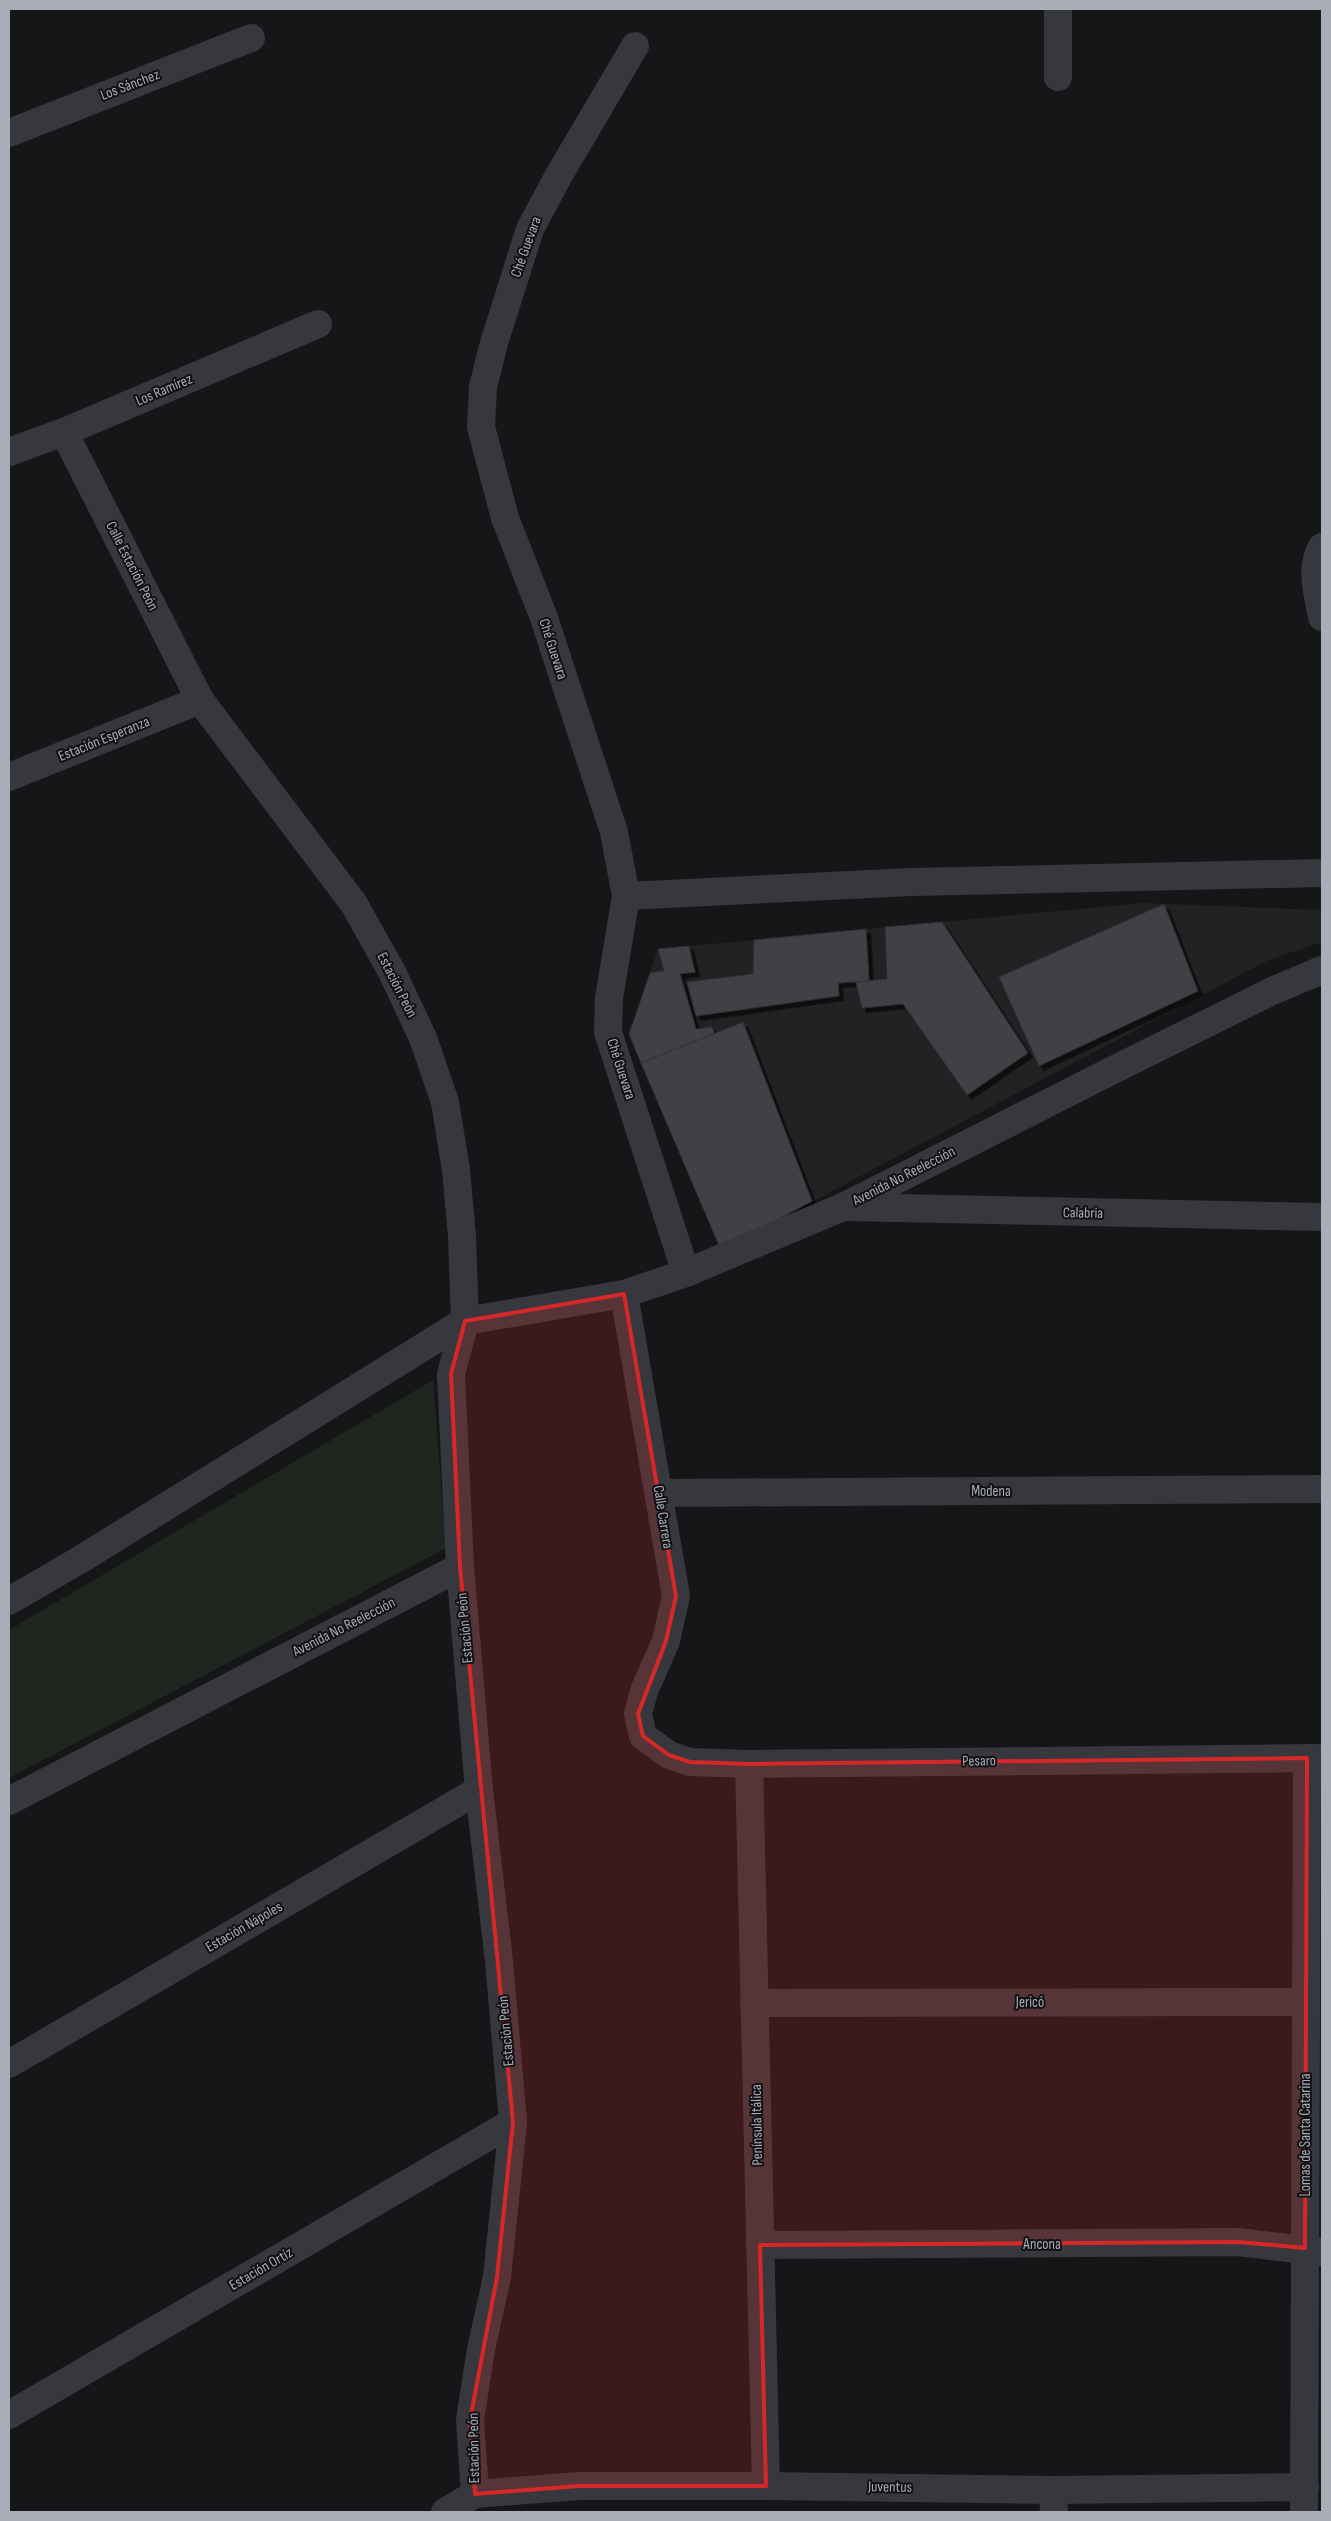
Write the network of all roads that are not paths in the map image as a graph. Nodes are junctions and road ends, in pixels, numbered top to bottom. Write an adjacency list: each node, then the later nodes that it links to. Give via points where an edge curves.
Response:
1 (1058, 9): 4 (street)
2 (251, 38): 5 (street, Los Sánchez)
3 (635, 46): 14 (street, Ché Guevara, via 530,229 489,361 483,387 481,427 505,518 544,618 614,832)
4 (1058, 76)
5 (9, 133)
6 (318, 324): 7 (street, Los Ramírez)
7 (64, 432): 8 (street, Los Ramírez); 11 (street, Calle Estación Peón)
8 (9, 452)
9 (1322, 547): 10 (street, via 1316,557 1315,573)
10 (1322, 617)
11 (200, 700): 12 (street, Estación Esperanza); 20 (street, Estación Peón, via 354,904 392,972 423,1038 445,1102 456,1170)
12 (9, 777)
13 (1322, 873): 14 (street, via 911,882)
14 (626, 896): 18 (street, Ché Guevara, via 609,998 608,1032)
15 (1322, 970): 16 (street, Avenida No Reelección, via 1272,991)
16 (843, 1207): 17 (street, Calabria); 18 (street, Avenida No Reelección)
17 (1322, 1217)
18 (686, 1273): 19 (street, Avenida No Reelección)
19 (624, 1294): 20 (street, Avenida No Reelección); 22 (street, Calle Carrera)
20 (465, 1321): 23 (street, via 451,1374); 24 (street, Avenida No Reelección)
21 (1322, 1489): 22 (street, Modena)
22 (660, 1493): 25 (street, Calle Carrera, via 676,1596 666,1641 644,1691 638,1714)
23 (460, 1567): 28 (street, Estación Peón); 29 (street, Avenida No Reelección)
24 (9, 1601)
25 (643, 1736): 27 (street, Pesaro, via 669,1755 690,1762)
26 (1314, 1758): 27 (street, Pesaro); 30 (street, Lomas de Santa Catarina)
27 (749, 1764): 31 (street, Península Itálica)
28 (479, 1790): 32 (street, Estación Nápoles); 33 (street, Estación Peón)
29 (9, 1801)
30 (1306, 2002): 31 (street, Jericó); 35 (street, Lomas de Santa Catarina)
31 (754, 2003): 34 (street, Península Itálica)
32 (9, 2064)
33 (513, 2122): 36 (street, Estación Ortíz); 38 (street, Estación Peón, via 497,2277 470,2420)
34 (760, 2245): 35 (street, Ancona, via 1238,2242); 37 (street, Península Itálica)
35 (1314, 2250): 39 (street, Lomas de Santa Catarina)
36 (9, 2415)
37 (766, 2486): 38 (street, Juventus, via 579,2486); 40 (street, Juventus)
38 (475, 2494): 41 (street)
39 (1304, 2500): 40 (street, Juventus)
40 (1054, 2501)
41 (445, 2512)

